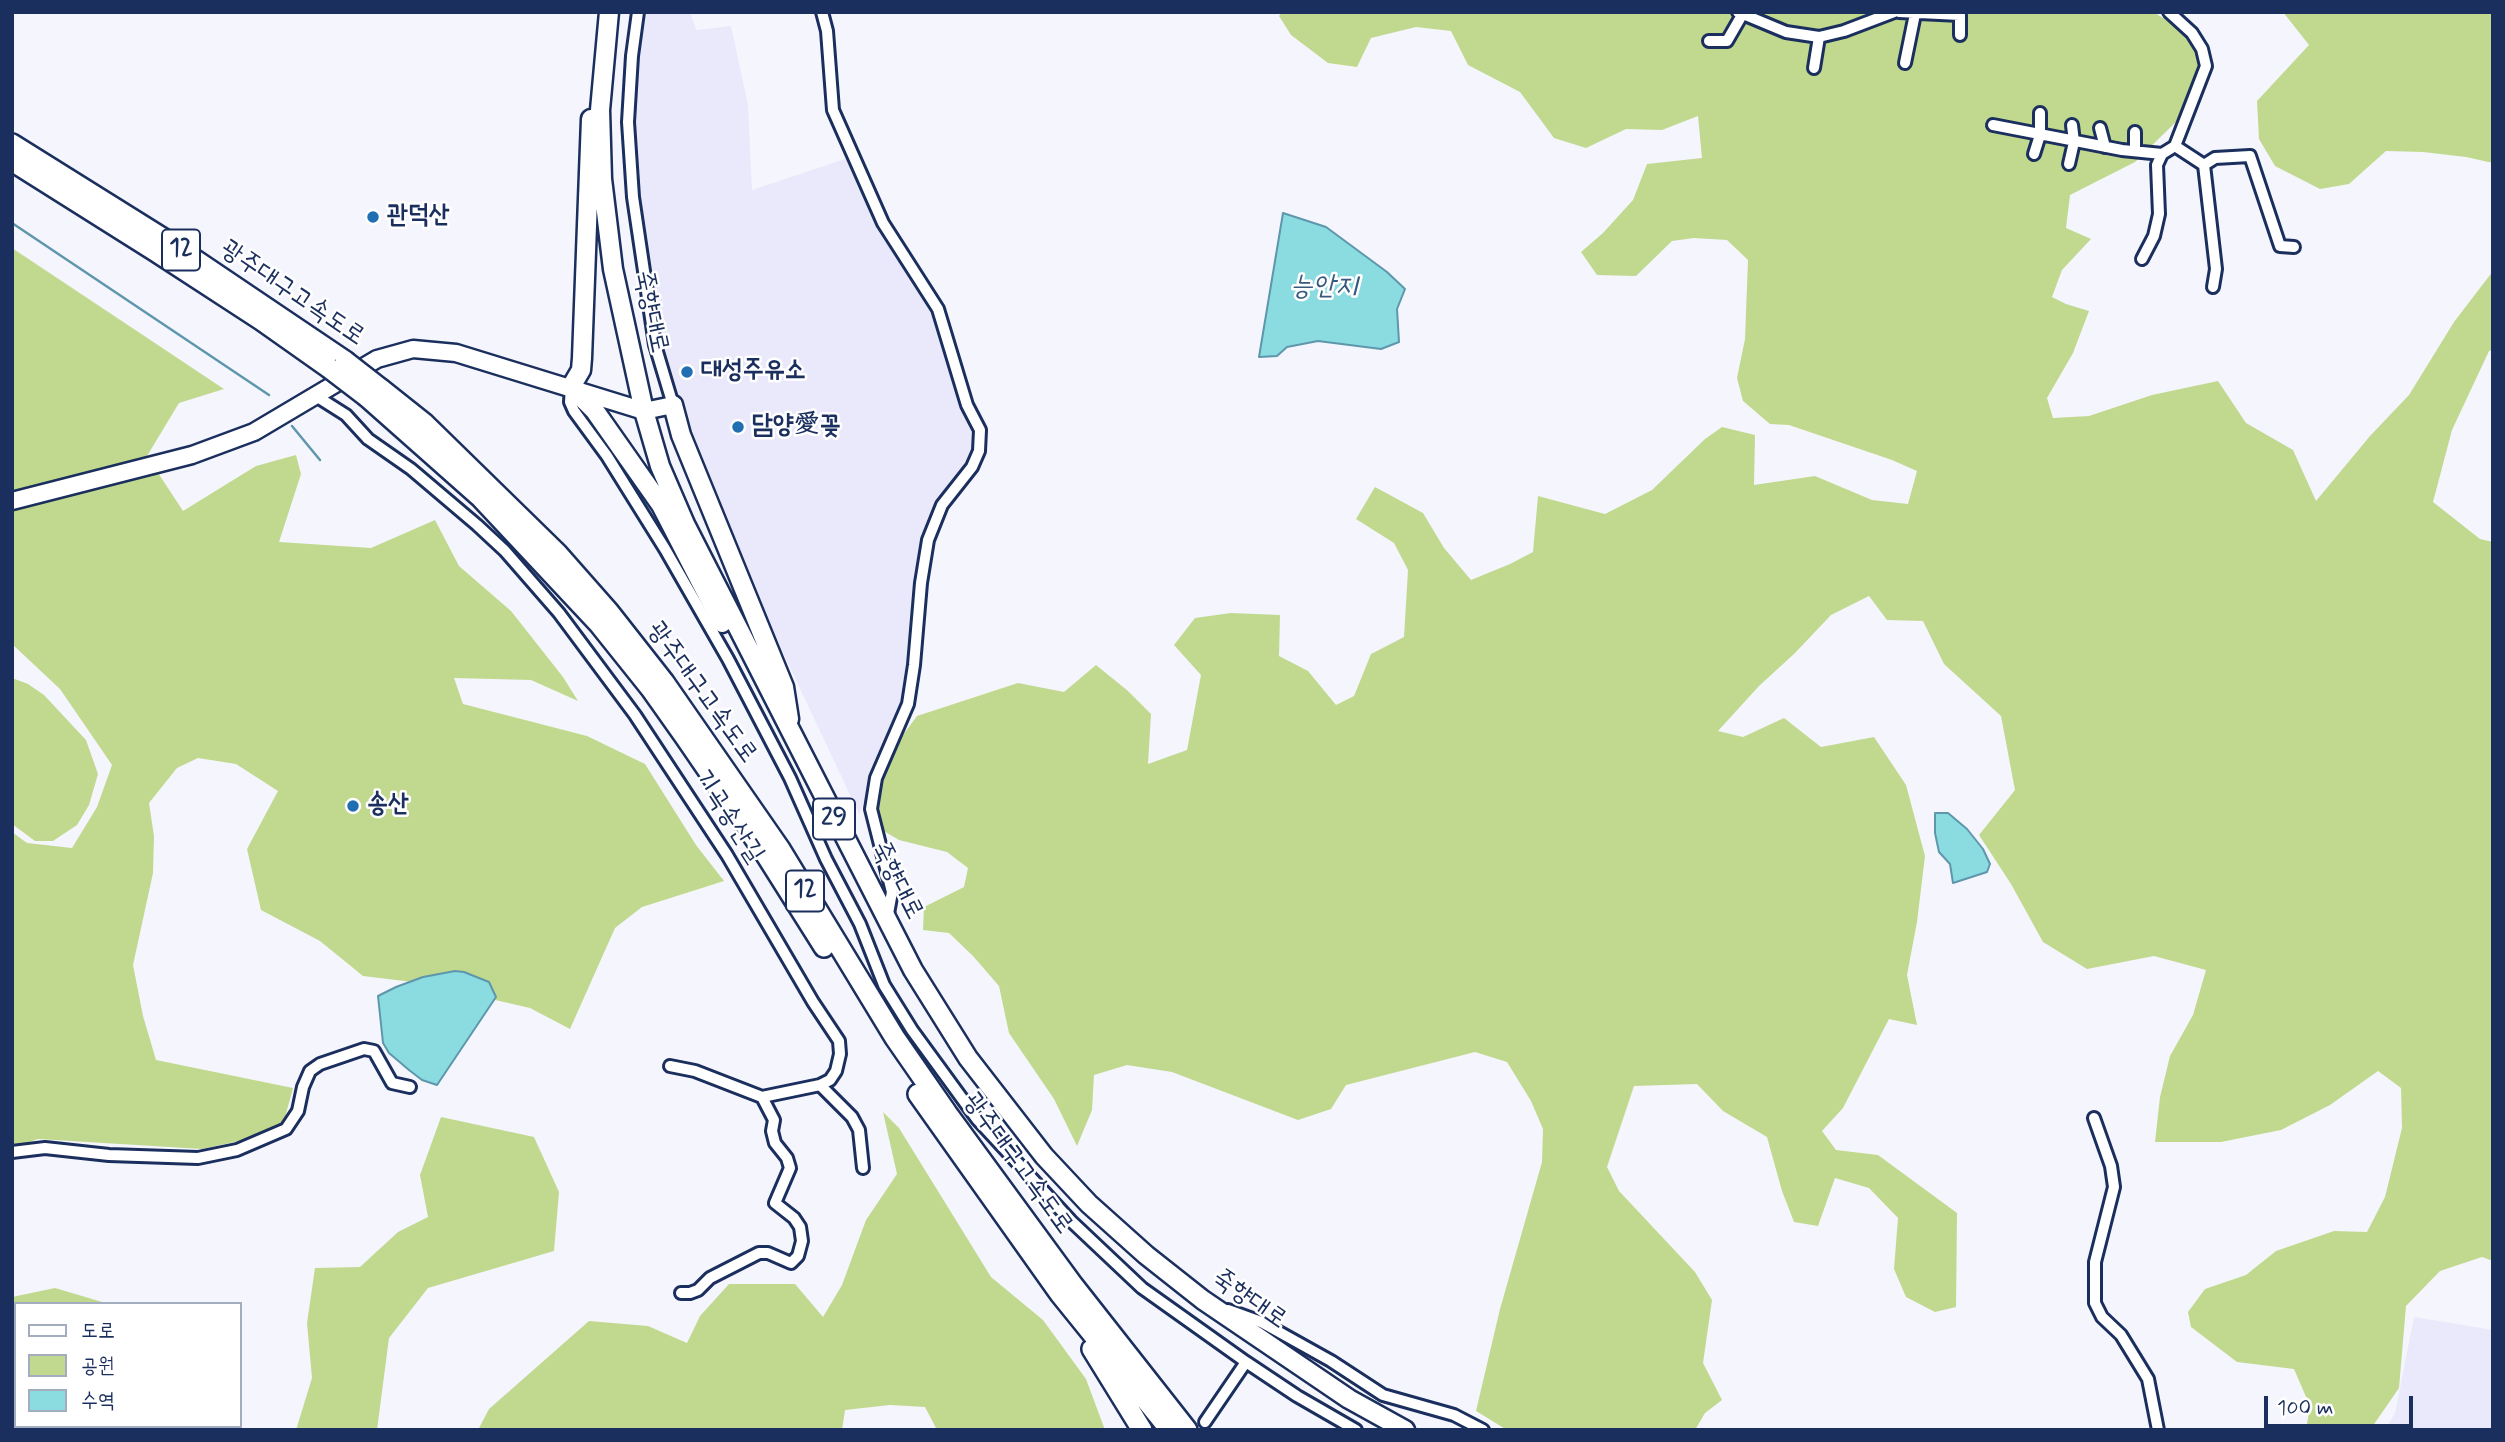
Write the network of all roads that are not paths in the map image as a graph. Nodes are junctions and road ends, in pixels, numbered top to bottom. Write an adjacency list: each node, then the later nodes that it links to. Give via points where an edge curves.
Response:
1 (609, 12): 13 (main road, 죽향대로 / 29)
2 (638, 12): 38 (street, via 628,122 633,197 655,345)
3 (822, 12): 43 (street, via 833,110 883,223 938,309 967,405 980,430 979,452 942,505 929,540 908,704 876,778 871,809 892,891)
4 (1894, 12): 10 (street)
5 (1899, 12): 7 (street)
6 (2169, 12): 23 (street, via 2192,33 2206,66)
7 (1915, 13): 9 (street, via 1960,15); 12 (street)
8 (1740, 14): 10 (street, via 1786,32); 11 (street, via 1727,41)
9 (1960, 35)
10 (1819, 37): 14 (street)
11 (1709, 41)
12 (1905, 63)
13 (603, 64): 35 (main road, via 592,105 588,147 581,370); 39 (main road, 죽향대로 / 29, via 603,191 613,270)
14 (1814, 68)
15 (2040, 113): 20 (street)
16 (1993, 125): 20 (street)
17 (2073, 125): 21 (street)
18 (2100, 128): 24 (street)
19 (2135, 132): 25 (street)
20 (2040, 135): 21 (street); 26 (street)
21 (2074, 142): 24 (street); 29 (street)
22 (12, 144): 34 (highway, 광주대구고속도로 / 12, via 196,260)
23 (2175, 146): 27 (street); 30 (street)
24 (2105, 147): 25 (street)
25 (2135, 151): 27 (street)
26 (2034, 154)
27 (2162, 154): 32 (street, via 2157,165 2159,214)
28 (12, 161): 34 (highway, 광주대구고속도로 / 12)
29 (2069, 164)
30 (2204, 165): 31 (street, via 2215,158 2250,156 2280,246); 33 (street, via 2216,270)
31 (2294, 247)
32 (2142, 259)
33 (2213, 288)
34 (337, 365): 36 (highway, 광주대구고속도로 / 12, bridge)
35 (571, 387): 37 (street, via 456,353 413,349 377,359); 39 (street); 41 (main road, via 595,411 651,490 720,619); 54 (street, via 573,411 607,456 728,659 860,924 884,985 912,1030 977,1119 1072,1221 1142,1288)
36 (374, 393): 52 (highway, 광주대구고속도로 / 12, via 564,585 651,689 766,855 938,1124); 55 (highway, 광주대구고속도로 / 12, via 425,424 557,553 664,682 780,849 895,1038 947,1113 1073,1285)
37 (316, 396): 40 (street, via 254,432 192,456); 45 (street, 기곡송산길, via 346,415 369,439 487,534 596,660 727,855 839,1041 836,1071)
38 (673, 405): 39 (street); 42 (main road, via 681,435 784,687)
39 (644, 411): 41 (main road, 죽향대로 / 29, via 660,466 685,524)
40 (12, 501)
41 (752, 657): 42 (main road, 죽향대로 / 29)
42 (790, 733): 43 (main road, 죽향대로 / 29)
43 (887, 922): 53 (main road, 죽향대로 / 29, via 968,1058 1044,1156 1089,1204)
44 (670, 1066): 47 (street)
45 (820, 1085): 47 (street); 50 (street, via 859,1130)
46 (410, 1087): 49 (street, via 392,1083 374,1051 364,1049 310,1071 298,1111 286,1129 237,1150 198,1158 45,1148)
47 (762, 1097): 51 (street, via 774,1119 775,1143 790,1168 775,1203 800,1227 798,1255 791,1263 759,1253 710,1278 698,1290)
48 (2094, 1118): 61 (street, via 2114,1187 2095,1262 2095,1303 2148,1379)
49 (12, 1152)
50 (863, 1168)
51 (681, 1293)
52 (1060, 1294): 56 (highway); 57 (highway, 광주대구고속도로 / 12)
53 (1203, 1300): 59 (main road, 죽향대로 / 29, via 1349,1399); 60 (street, via 1261,1322 1383,1395 1454,1415)
54 (1246, 1362): 55 (street); 58 (street)
55 (1196, 1426)
56 (1142, 1430)
57 (1170, 1430)
58 (1356, 1430)
59 (1405, 1430)
60 (1483, 1430)
61 (2158, 1430)

